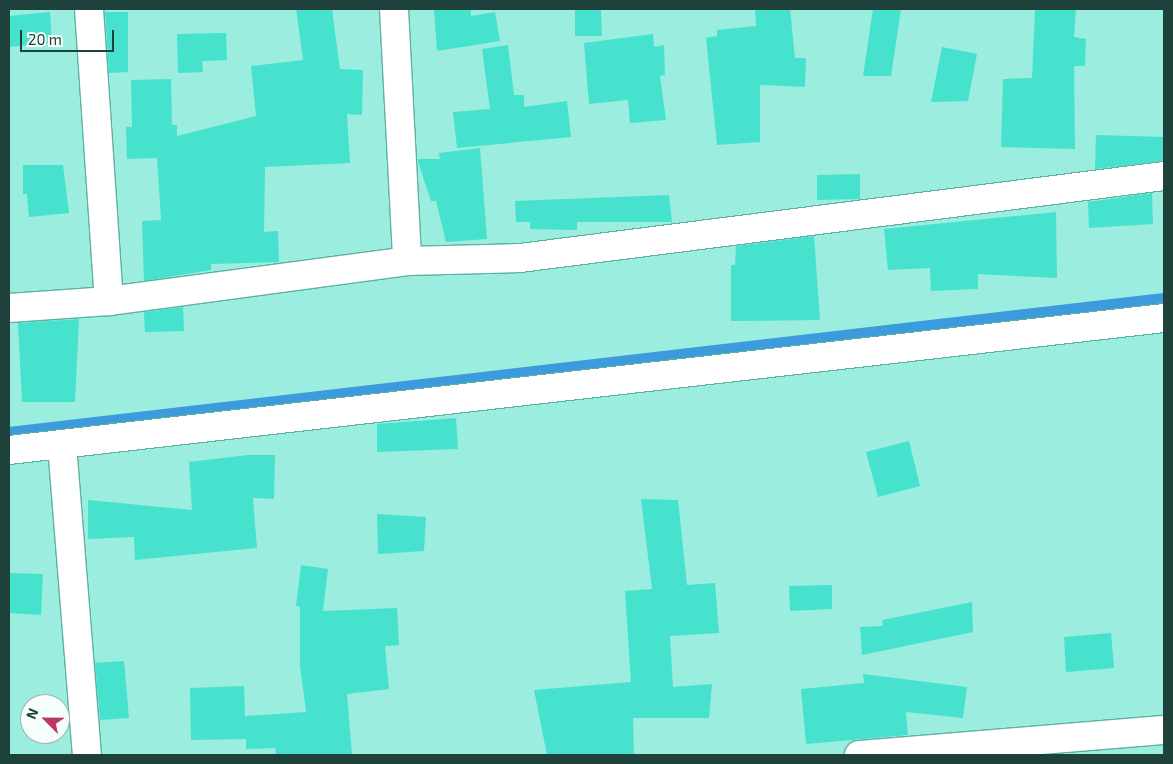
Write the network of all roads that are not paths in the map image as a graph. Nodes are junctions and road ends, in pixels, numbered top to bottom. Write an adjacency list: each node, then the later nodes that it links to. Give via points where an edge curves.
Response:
1 (89, 9): 5 (street)
2 (394, 9): 4 (street)
3 (1164, 176): 4 (street, via 520,258)
4 (407, 261): 5 (street)
5 (109, 301): 6 (street)
6 (9, 308)
7 (1164, 318): 8 (street)
8 (62, 444): 9 (street); 11 (street)
9 (9, 450)
10 (1164, 730): 12 (street)
11 (87, 755)
12 (859, 755)

